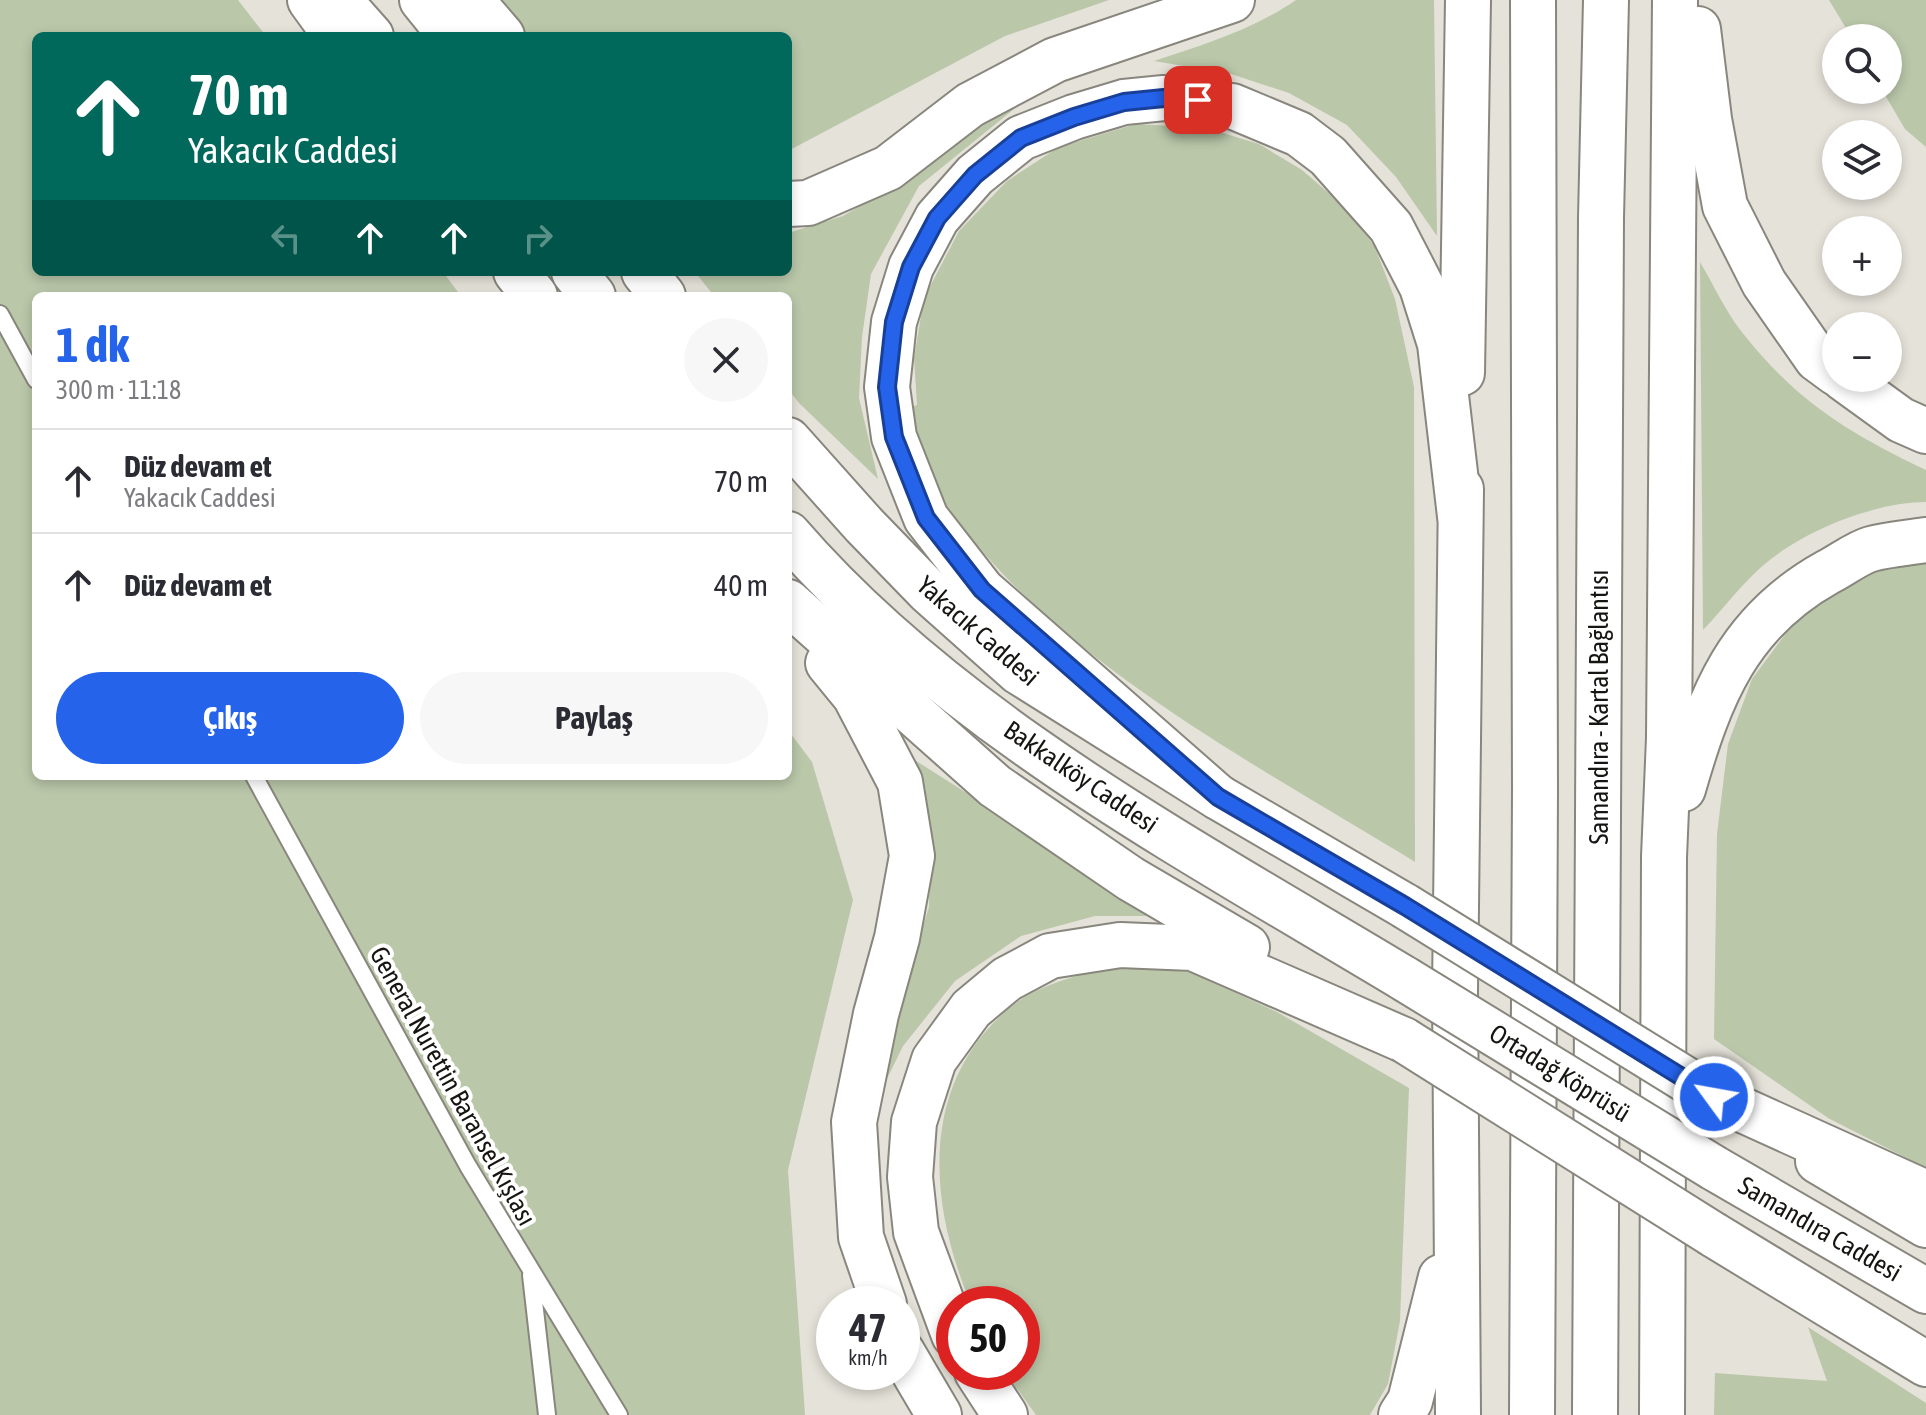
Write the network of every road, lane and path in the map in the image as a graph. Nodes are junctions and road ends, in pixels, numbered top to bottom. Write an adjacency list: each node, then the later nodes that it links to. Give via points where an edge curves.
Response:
1 (310, 0): 11 (main road)
2 (339, 0): 12 (main road)
3 (422, 0): 13 (main road)
4 (471, 0): 14 (main road)
5 (1232, 0): 15 (main road, via 1055,60 970,105 888,168 808,203)
6 (1468, 0): 28 (main road)
7 (1533, 0): 56 (main road)
8 (1606, 0): 57 (main road, Samandıra - Kartal Bağlantısı)
9 (1675, 0): 35 (main road)
10 (1694, 0): 23 (main road, via 1725,206 1764,283)
11 (333, 32)
12 (367, 32)
13 (448, 32)
14 (499, 32)
15 (792, 204)
16 (519, 276): 19 (main road)
17 (577, 276): 20 (main road)
18 (647, 276): 21 (main road)
19 (532, 292)
20 (590, 292)
21 (660, 292)
22 (0, 314): 24 (lane)
23 (1822, 363)
24 (32, 373)
25 (1862, 392): 26 (main road)
26 (1926, 431)
27 (792, 444): 34 (main road, Yakacık Caddesi, via 928,591 1019,672)
28 (1460, 516): 34 (main road, via 1440,344 1422,287 1391,227 1328,156 1299,134 1232,106 1164,98 1124,102 1021,138 975,175 937,218 911,267 894,322 887,387 894,437 926,518 982,590); 37 (main road)
29 (792, 538): 36 (main road, Bakkalköy Caddesi, via 864,611 993,717 1109,800)
30 (1926, 540): 35 (main road, via 1870,549 1810,582 1761,621 1709,707)
31 (792, 606): 38 (main road, via 995,786 1131,879)
32 (792, 620): 44 (main road, via 855,696 900,782 912,856 854,1122 861,1237)
33 (256, 780): 43 (lane, General Nurettin Baransel Kışlası)
34 (1218, 797): 39 (main road, Yakacık Caddesi, bridge)
35 (1664, 857): 58 (main road)
36 (1405, 979): 40 (main road, Ortadağ Köprüsü, bridge)
37 (1455, 991): 54 (main road, via 1441,1286 1410,1401); 55 (main road)
38 (1404, 1040): 45 (main road, via 1193,948 1120,945 1050,956 1007,979 971,1009 934,1060 914,1122 910,1177 916,1232); 47 (main road, bridge)
39 (1714, 1097): 41 (main road); 42 (main road)
40 (1714, 1168): 46 (main road, Samandıra Caddesi)
41 (1926, 1193)
42 (1926, 1225)
43 (530, 1269): 50 (lane); 51 (lane, General Nurettin Baransel Kışlası)
44 (878, 1286)
45 (936, 1286)
46 (1926, 1291)
47 (1926, 1364)
48 (920, 1383): 52 (main road)
49 (989, 1390): 53 (main road)
50 (547, 1415)
51 (619, 1415)
52 (939, 1415)
53 (1005, 1415)
54 (1401, 1415)
55 (1458, 1415)
56 (1532, 1415)
57 (1595, 1415)
58 (1662, 1415)

